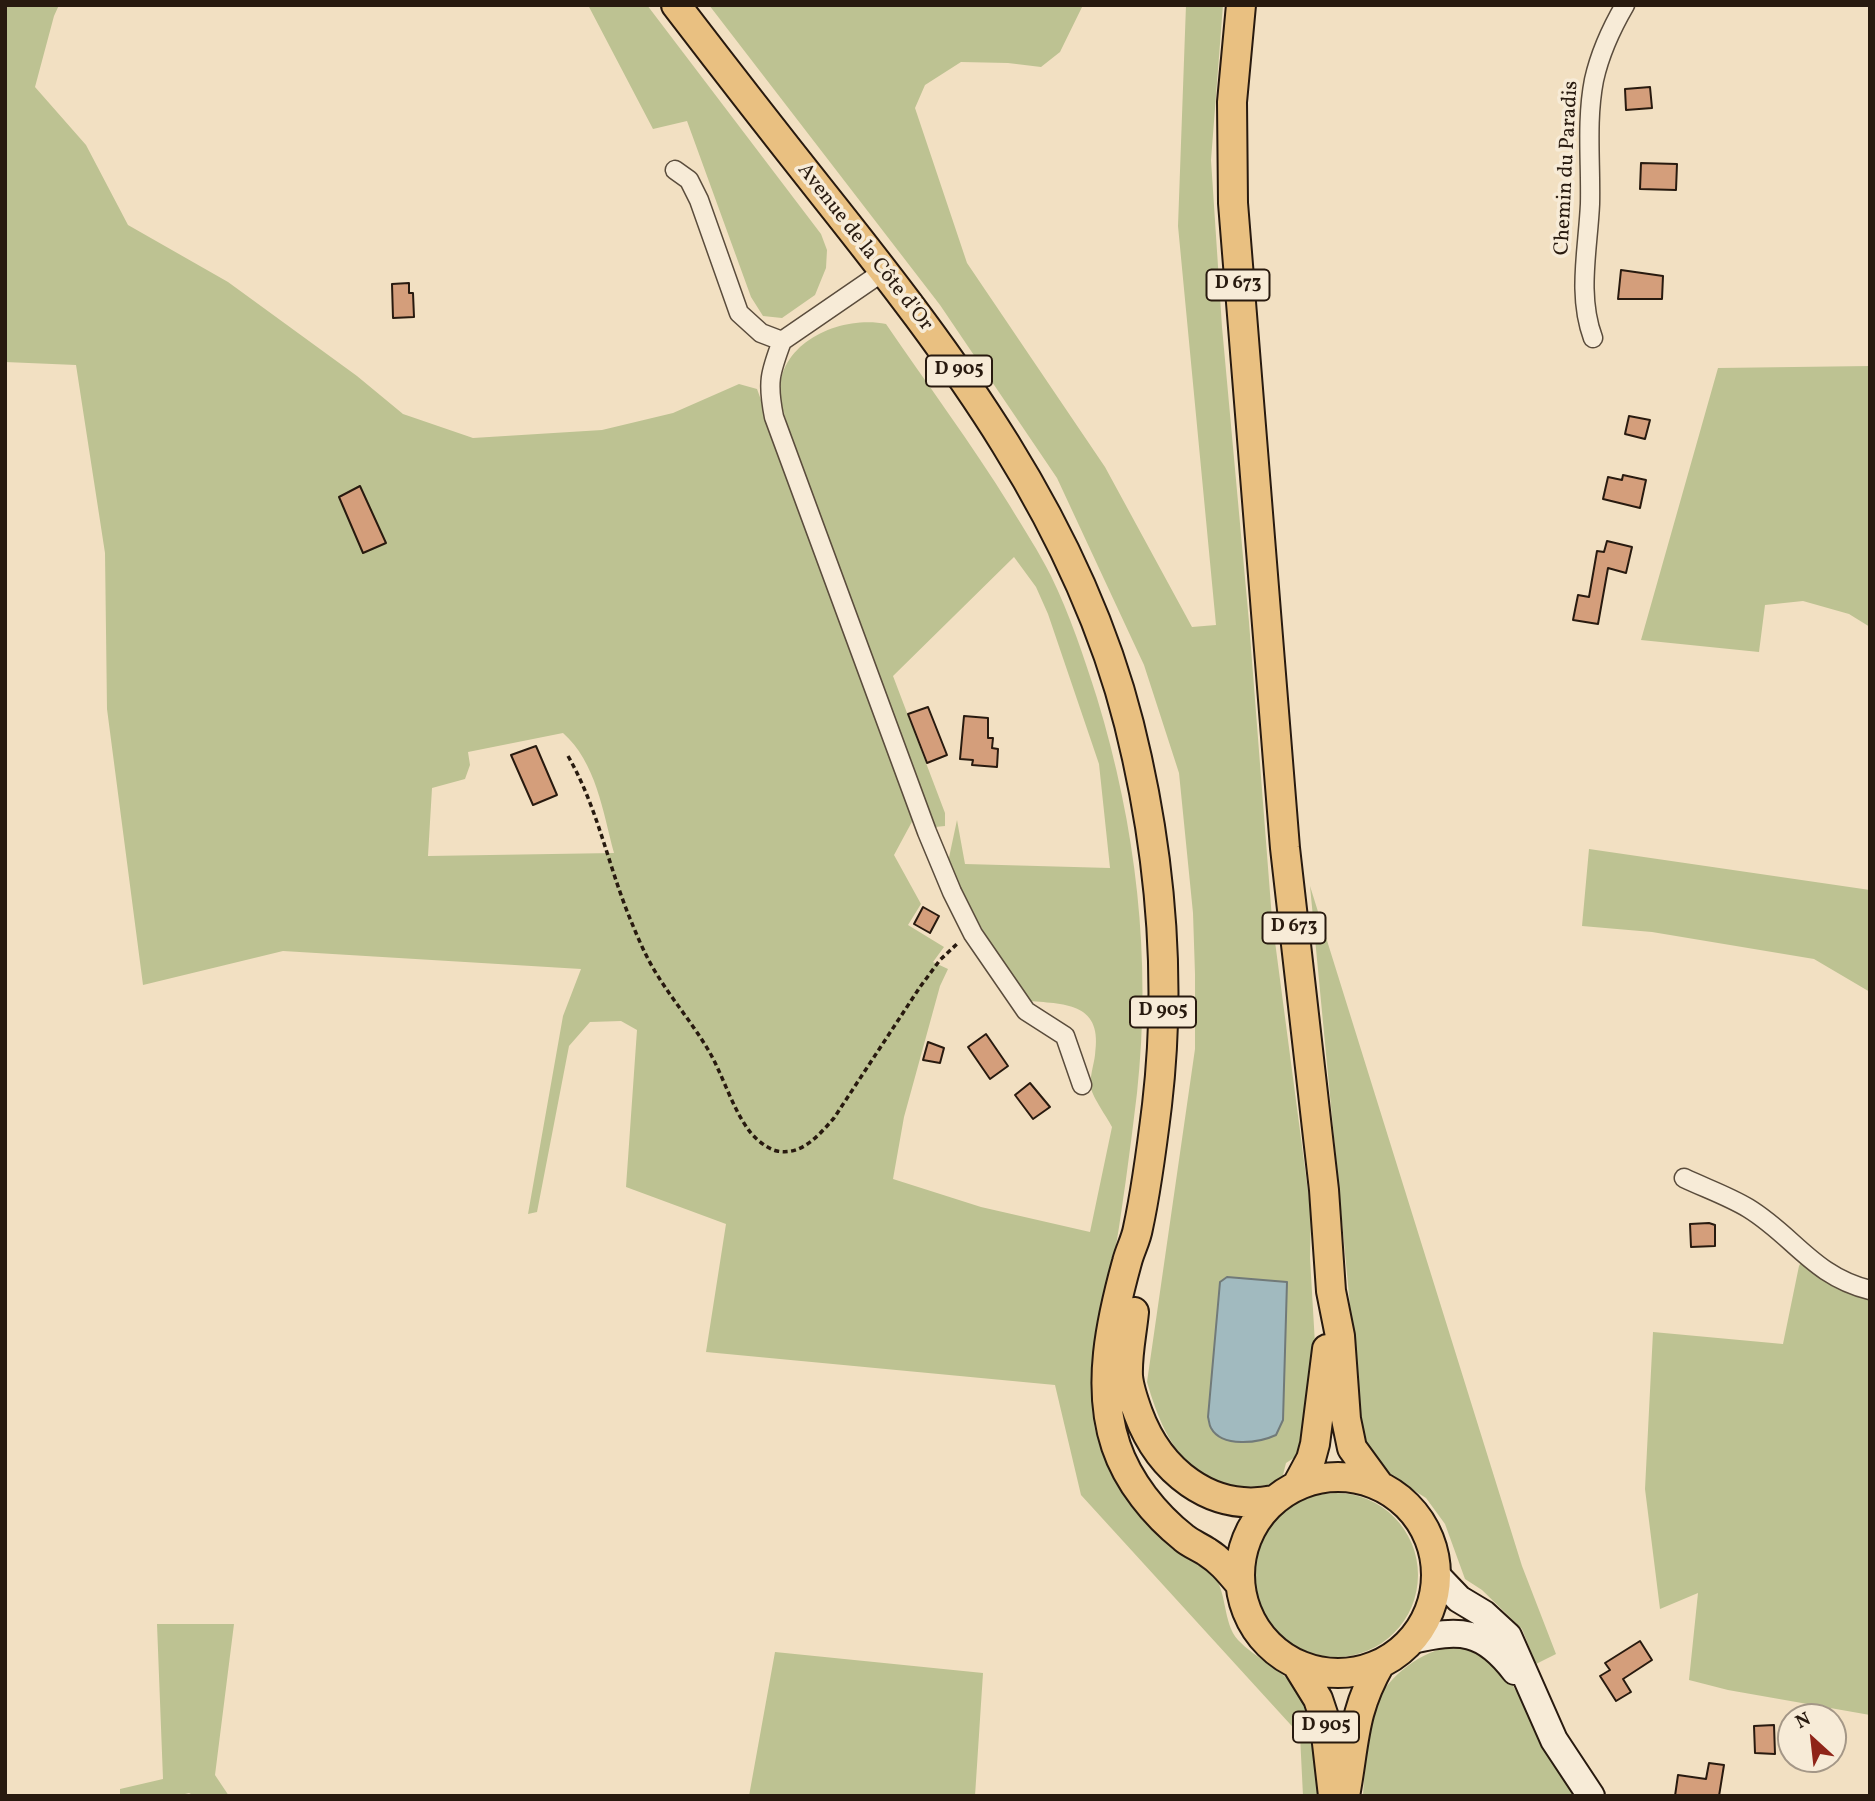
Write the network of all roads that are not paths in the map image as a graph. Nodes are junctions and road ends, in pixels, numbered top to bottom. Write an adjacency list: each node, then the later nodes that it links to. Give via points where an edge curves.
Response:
1 (676, 5): 5 (main road, Avenue de la Côte d'Or / D 905)
2 (1241, 5): 12 (main road, D 673, via 1232,102 1237,270 1285,848)
3 (1625, 5): 6 (street, Chemin du Paradis, via 1602,51 1589,119 1585,300)
4 (674, 170): 7 (street, via 689,180 699,200 739,313 761,333)
5 (884, 271): 7 (street); 10 (main road, Avenue de la Côte d'Or / D 905, via 962,375 1037,496 1085,594 1128,720 1155,859 1163,982 1157,1099)
6 (1592, 338)
7 (782, 341): 8 (street, via 768,389 774,417 927,832 973,934 1026,1011 1065,1036)
8 (1082, 1085)
9 (1684, 1178): 11 (street, via 1748,1208 1822,1269 1845,1283)
10 (1137, 1233): 15 (main road, Avenue de la Côte d'Or / D 905, via 1140,1262 1128,1378 1143,1429 1169,1467 1202,1491 1240,1502); 17 (main road, Avenue de la Côte d'Or / D 905, via 1107,1361 1106,1402 1117,1449 1139,1490 1163,1519 1210,1554)
11 (1870, 1290)
12 (1331, 1291): 13 (main road, D 673, via 1315,1444); 14 (main road, D 673, via 1340,1336 1348,1434)
13 (1297, 1485): 14 (main road, via 1338,1476); 15 (main road)
14 (1379, 1485): 16 (main road, via 1406,1504 1425,1529)
15 (1274, 1500): 17 (main road, via 1244,1543)
16 (1436, 1575): 18 (main road, via 1432,1603); 21 (main road, via 1508,1636)
17 (1239, 1583): 20 (main road, via 1257,1632)
18 (1412, 1640): 19 (main road); 21 (main road, via 1459,1633 1484,1641 1502,1654)
19 (1380, 1664): 20 (main road, via 1356,1672 1330,1673); 23 (main road, D 905, via 1357,1718)
20 (1297, 1665): 22 (main road, D 905, via 1324,1717)
21 (1533, 1694): 24 (main road, via 1554,1740)
22 (1333, 1796)
23 (1345, 1796)
24 (1591, 1796)

